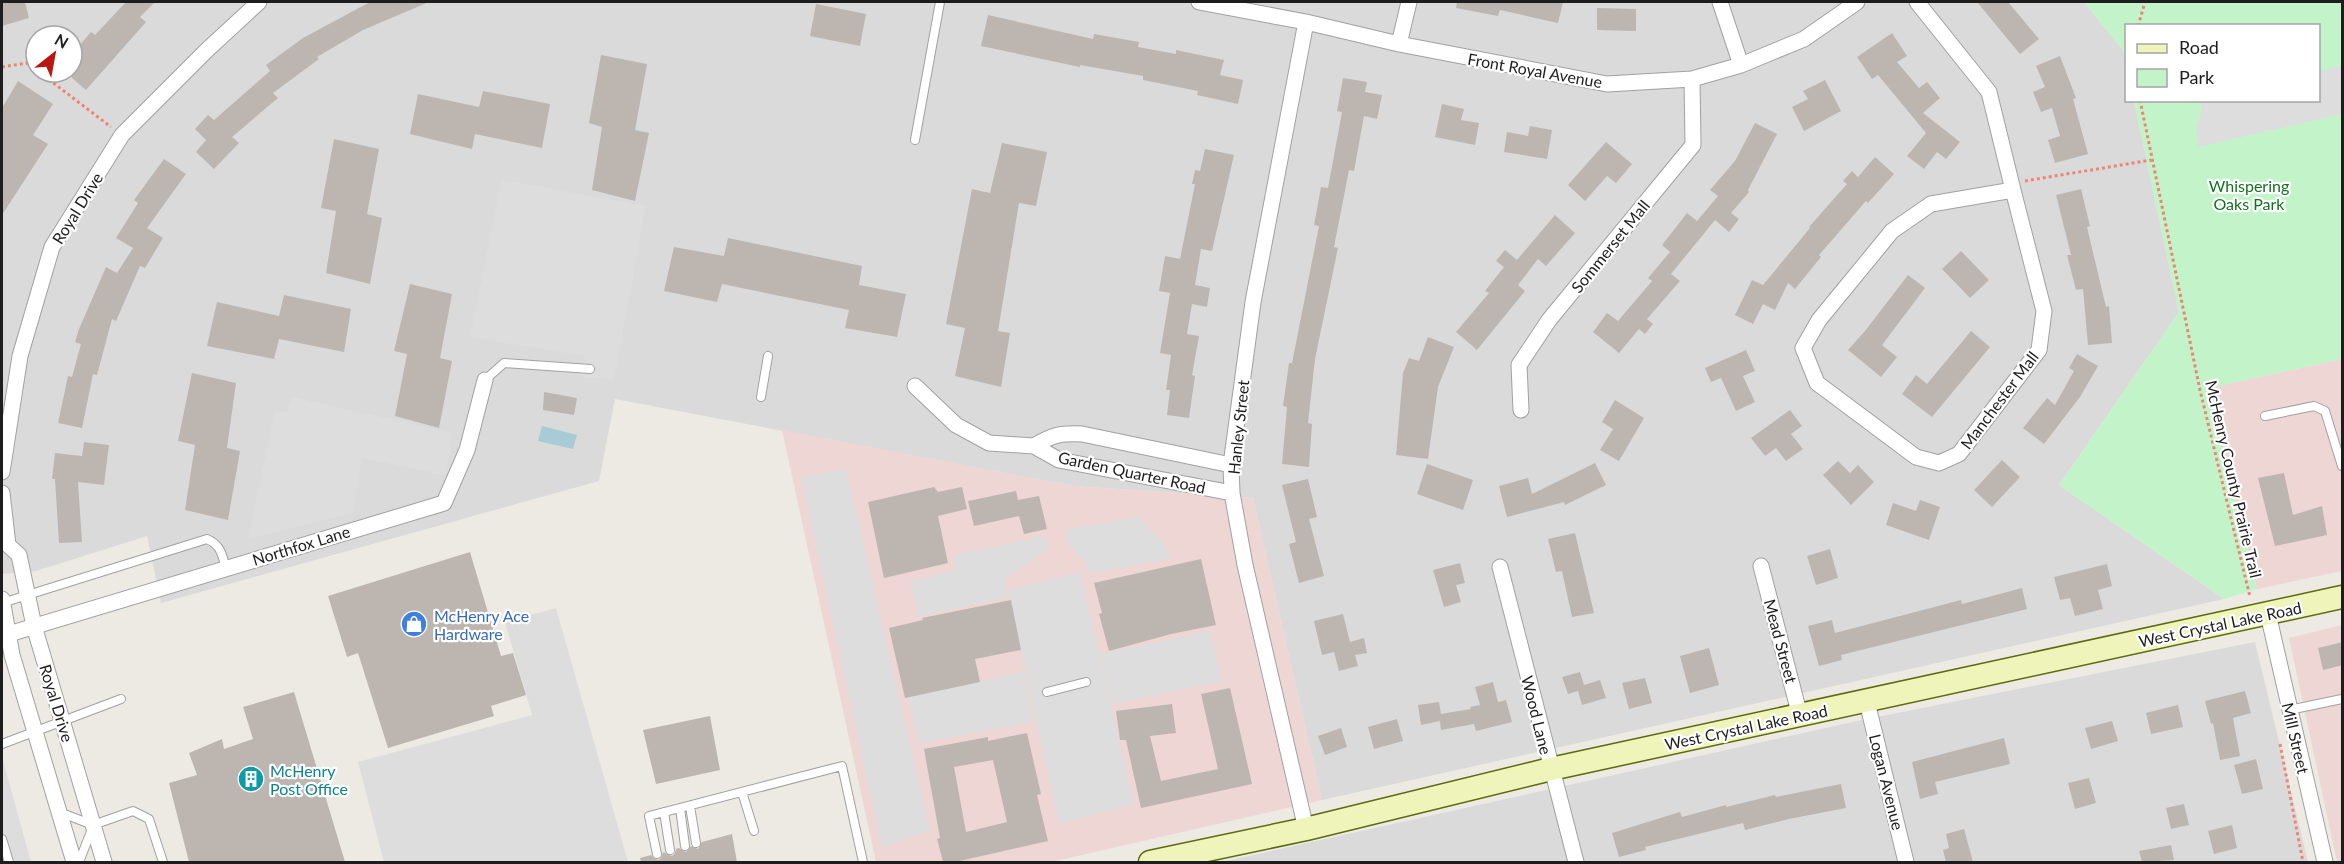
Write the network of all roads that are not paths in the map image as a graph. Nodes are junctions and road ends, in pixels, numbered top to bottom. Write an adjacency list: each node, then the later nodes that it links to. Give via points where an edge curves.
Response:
1 (259, 2): 21 (street, Royal Drive, via 122,135 52,247 20,356)
2 (940, 2): 12 (lane)
3 (1199, 2): 8 (street, Front Royal Avenue)
4 (1409, 2): 9 (street)
5 (1720, 2): 10 (street)
6 (1857, 2): 10 (street, Front Royal Avenue, via 1803,39)
7 (1917, 2): 13 (street, Manchester Mall, via 1989,92)
8 (1306, 22): 9 (street, Front Royal Avenue); 24 (street, Hanley Street, via 1253,302)
9 (1399, 44): 11 (street, Front Royal Avenue, via 1607,84)
10 (1741, 65): 11 (street, Front Royal Avenue)
11 (1692, 79): 19 (street, Sommerset Mall, via 1693,146 1550,320 1519,364)
12 (915, 140)
13 (2012, 187): 13 (street, Manchester Mall, via 2044,311 2039,350 1959,454 1940,463 1916,457 1817,383 1803,348 1819,320 1892,231 1931,204)
14 (768, 356): 18 (lane)
15 (591, 369): 16 (lane, via 504,363)
16 (485, 380): 32 (street, Northfox Lane, via 467,450 444,503)
17 (915, 386): 22 (street, Garden Quarter Road, via 956,425 989,443)
18 (761, 396)
19 (1521, 410)
20 (2265, 416): 23 (lane, via 2314,406 2325,411)
21 (5, 433): 26 (street, Royal Drive)
22 (1034, 446): 24 (street, Garden Quarter Road, via 1051,436 1082,434); 28 (street, Garden Quarter Road, via 1059,460)
23 (2341, 453): 25 (lane)
24 (1231, 465): 28 (street, Hanley Street)
25 (2343, 466)
26 (2, 472)
27 (2, 493): 29 (street, Royal Drive)
28 (1232, 493): 56 (street, Hanley Street, via 1245,566)
29 (5, 549): 33 (street, Royal Drive, via 19,555)
30 (1761, 566): 45 (street, Mead Street)
31 (1500, 567): 49 (street, Wood Lane)
32 (226, 568): 33 (lane, via 220,549 207,539); 37 (street, Northfox Lane)
33 (27, 596): 35 (lane); 37 (street, Royal Drive)
34 (2343, 597): 36 (street, West Crystal Lake Road)
35 (2, 601): 38 (street, Royal Drive)
36 (2261, 615): 43 (street, West Crystal Lake Road); 44 (street, Mill Street)
37 (34, 626): 38 (street, Northfox Lane); 46 (street, Royal Drive)
38 (4, 635): 47 (street, Royal Drive)
39 (1086, 682): 40 (lane)
40 (1047, 692)
41 (121, 699): 46 (lane)
42 (2343, 699): 44 (lane)
43 (1867, 702): 45 (street, West Crystal Lake Road); 71 (street, Logan Avenue)
44 (2289, 710): 72 (street, Mill Street)
45 (1800, 716): 49 (street, West Crystal Lake Road)
46 (63, 721): 47 (lane); 55 (street, Royal Drive)
47 (35, 732): 48 (lane); 53 (street, Royal Drive)
48 (2, 744)
49 (1551, 769): 56 (street, West Crystal Lake Road); 70 (street, Wood Lane)
50 (742, 792): 51 (lane); 57 (lane); 68 (lane, via 842,766)
51 (690, 806): 52 (lane); 59 (lane)
52 (680, 808): 54 (lane); 60 (lane)
53 (59, 812): 55 (lane); 64 (street, Royal Drive)
54 (664, 812): 61 (lane); 62 (lane, via 649,816)
55 (93, 825): 65 (lane); 66 (street, Royal Drive); 67 (lane, via 133,811 149,819)
56 (1306, 829): 69 (street, West Crystal Lake Road)
57 (754, 831)
58 (2, 839): 63 (lane)
59 (696, 843)
60 (685, 846)
61 (670, 850)
62 (657, 854)
63 (9, 862)
64 (74, 862)
65 (79, 862)
66 (104, 862)
67 (163, 862)
68 (863, 862)
69 (1150, 862)
70 (1576, 862)
71 (1906, 862)
72 (2325, 862)

